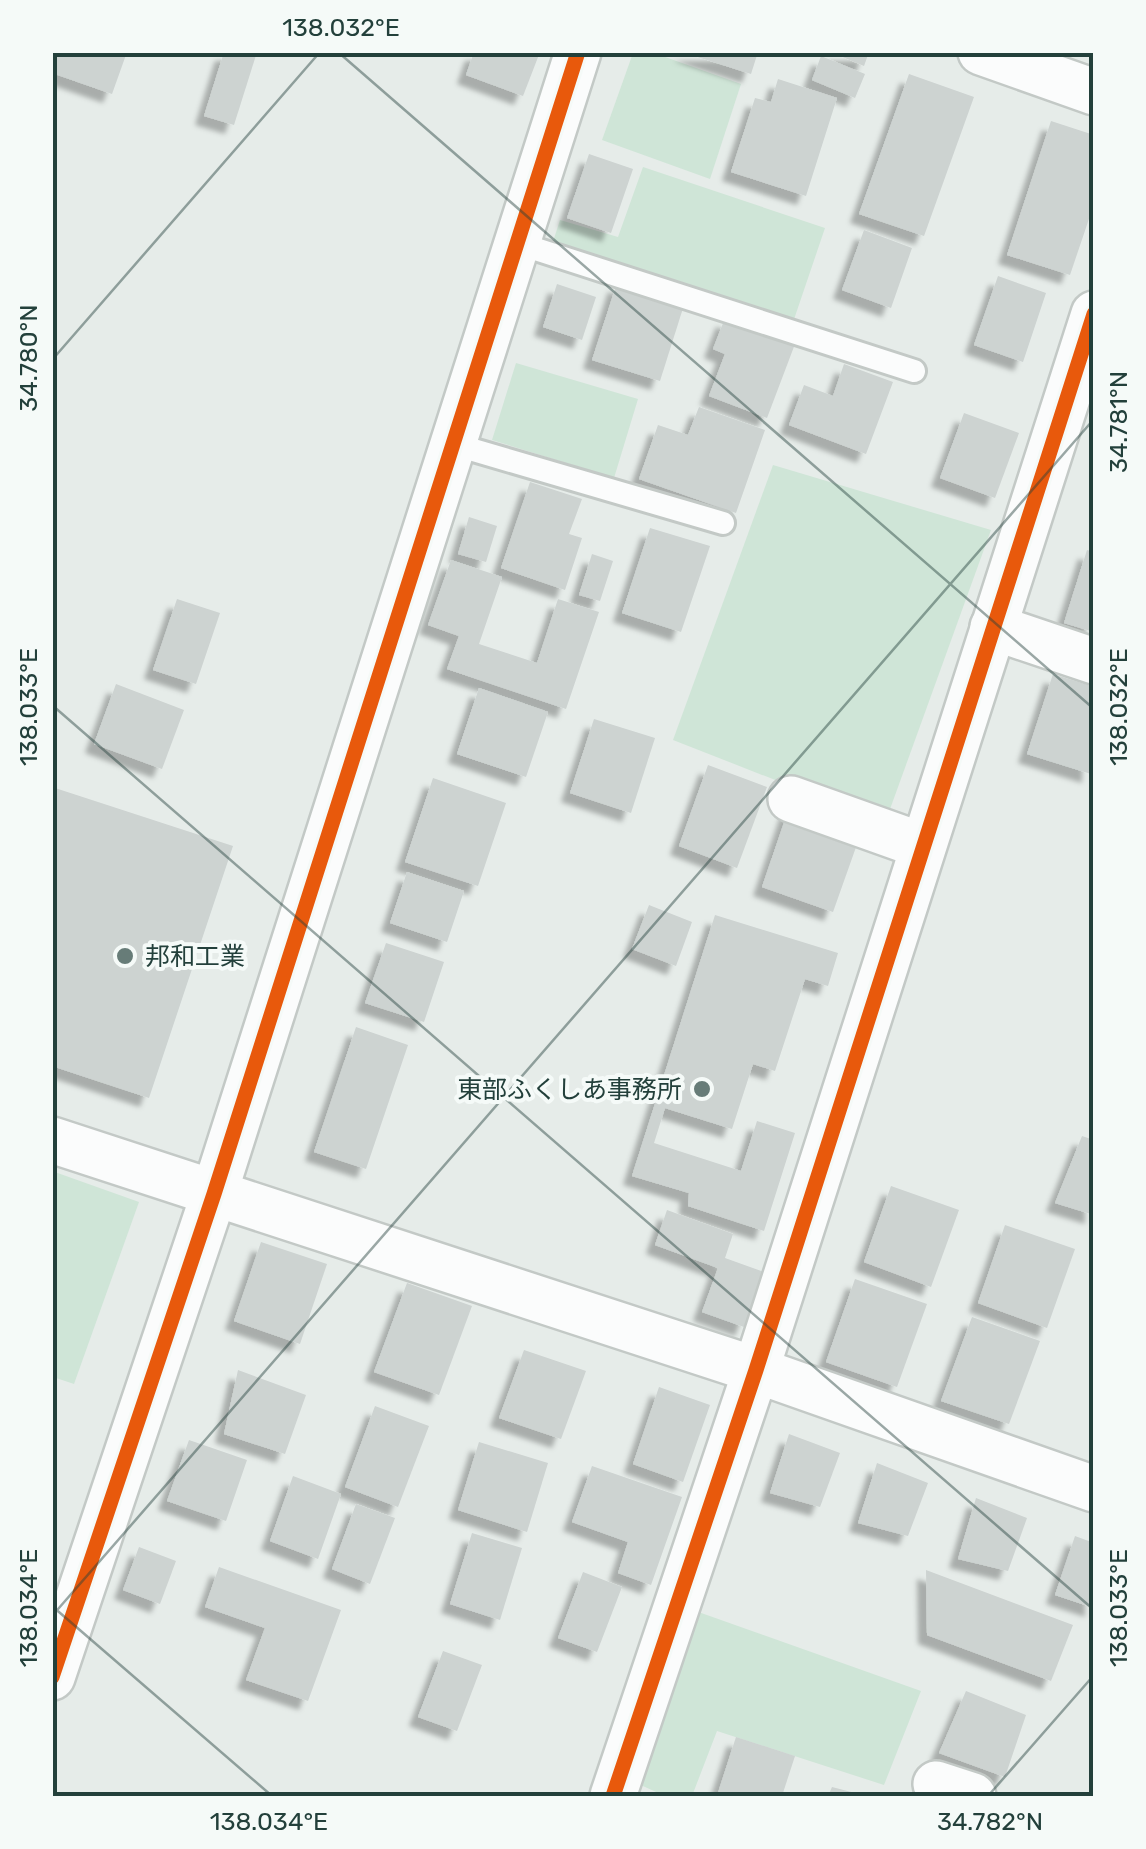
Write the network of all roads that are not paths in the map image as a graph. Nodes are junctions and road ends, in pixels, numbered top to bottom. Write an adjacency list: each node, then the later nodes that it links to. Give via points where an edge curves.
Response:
1 (578, 52): 4 (street)
2 (981, 52): 3 (street)
3 (1094, 92)
4 (517, 243): 6 (lane); 7 (street)
5 (1094, 314): 9 (street)
6 (914, 371)
7 (453, 444): 8 (lane); 14 (street)
8 (723, 523)
9 (993, 627): 10 (street); 12 (street)
10 (1094, 661)
11 (791, 799): 12 (street)
12 (923, 846): 15 (street)
13 (52, 1140): 14 (street)
14 (214, 1194): 15 (street); 17 (street)
15 (756, 1370): 16 (street); 18 (street)
16 (1094, 1489)
17 (52, 1677)
18 (613, 1796)

